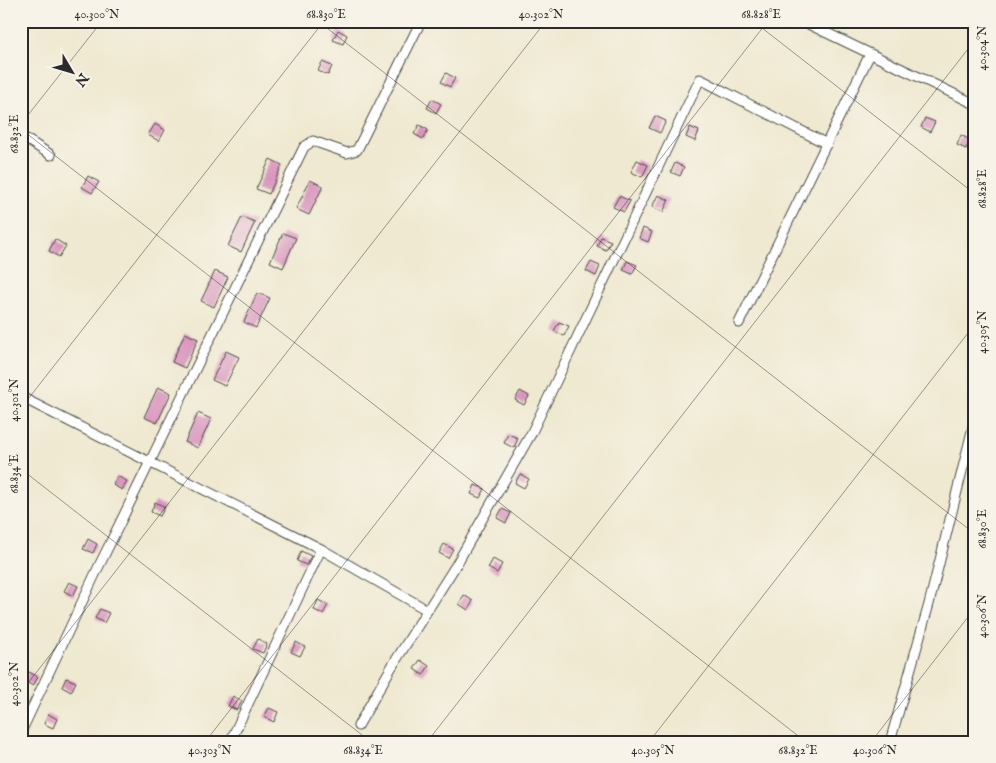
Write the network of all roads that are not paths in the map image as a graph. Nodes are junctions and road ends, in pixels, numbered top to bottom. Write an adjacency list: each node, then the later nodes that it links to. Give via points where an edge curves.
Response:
1 (421, 21): 11 (street, via 357,150 347,153 313,141 304,146)
2 (802, 21): 3 (street)
3 (870, 54): 4 (street); 6 (street)
4 (975, 104)
5 (21, 136): 7 (street)
6 (827, 144): 8 (street); 13 (street, via 700,79 531,434)
7 (51, 155)
8 (739, 323)
9 (21, 397): 11 (street)
10 (975, 419): 17 (street, via 929,604)
11 (149, 463): 12 (street); 15 (street)
12 (321, 549): 13 (street); 16 (street)
13 (427, 610): 14 (street)
14 (358, 726)
15 (21, 732)
16 (230, 742)
17 (890, 742)

